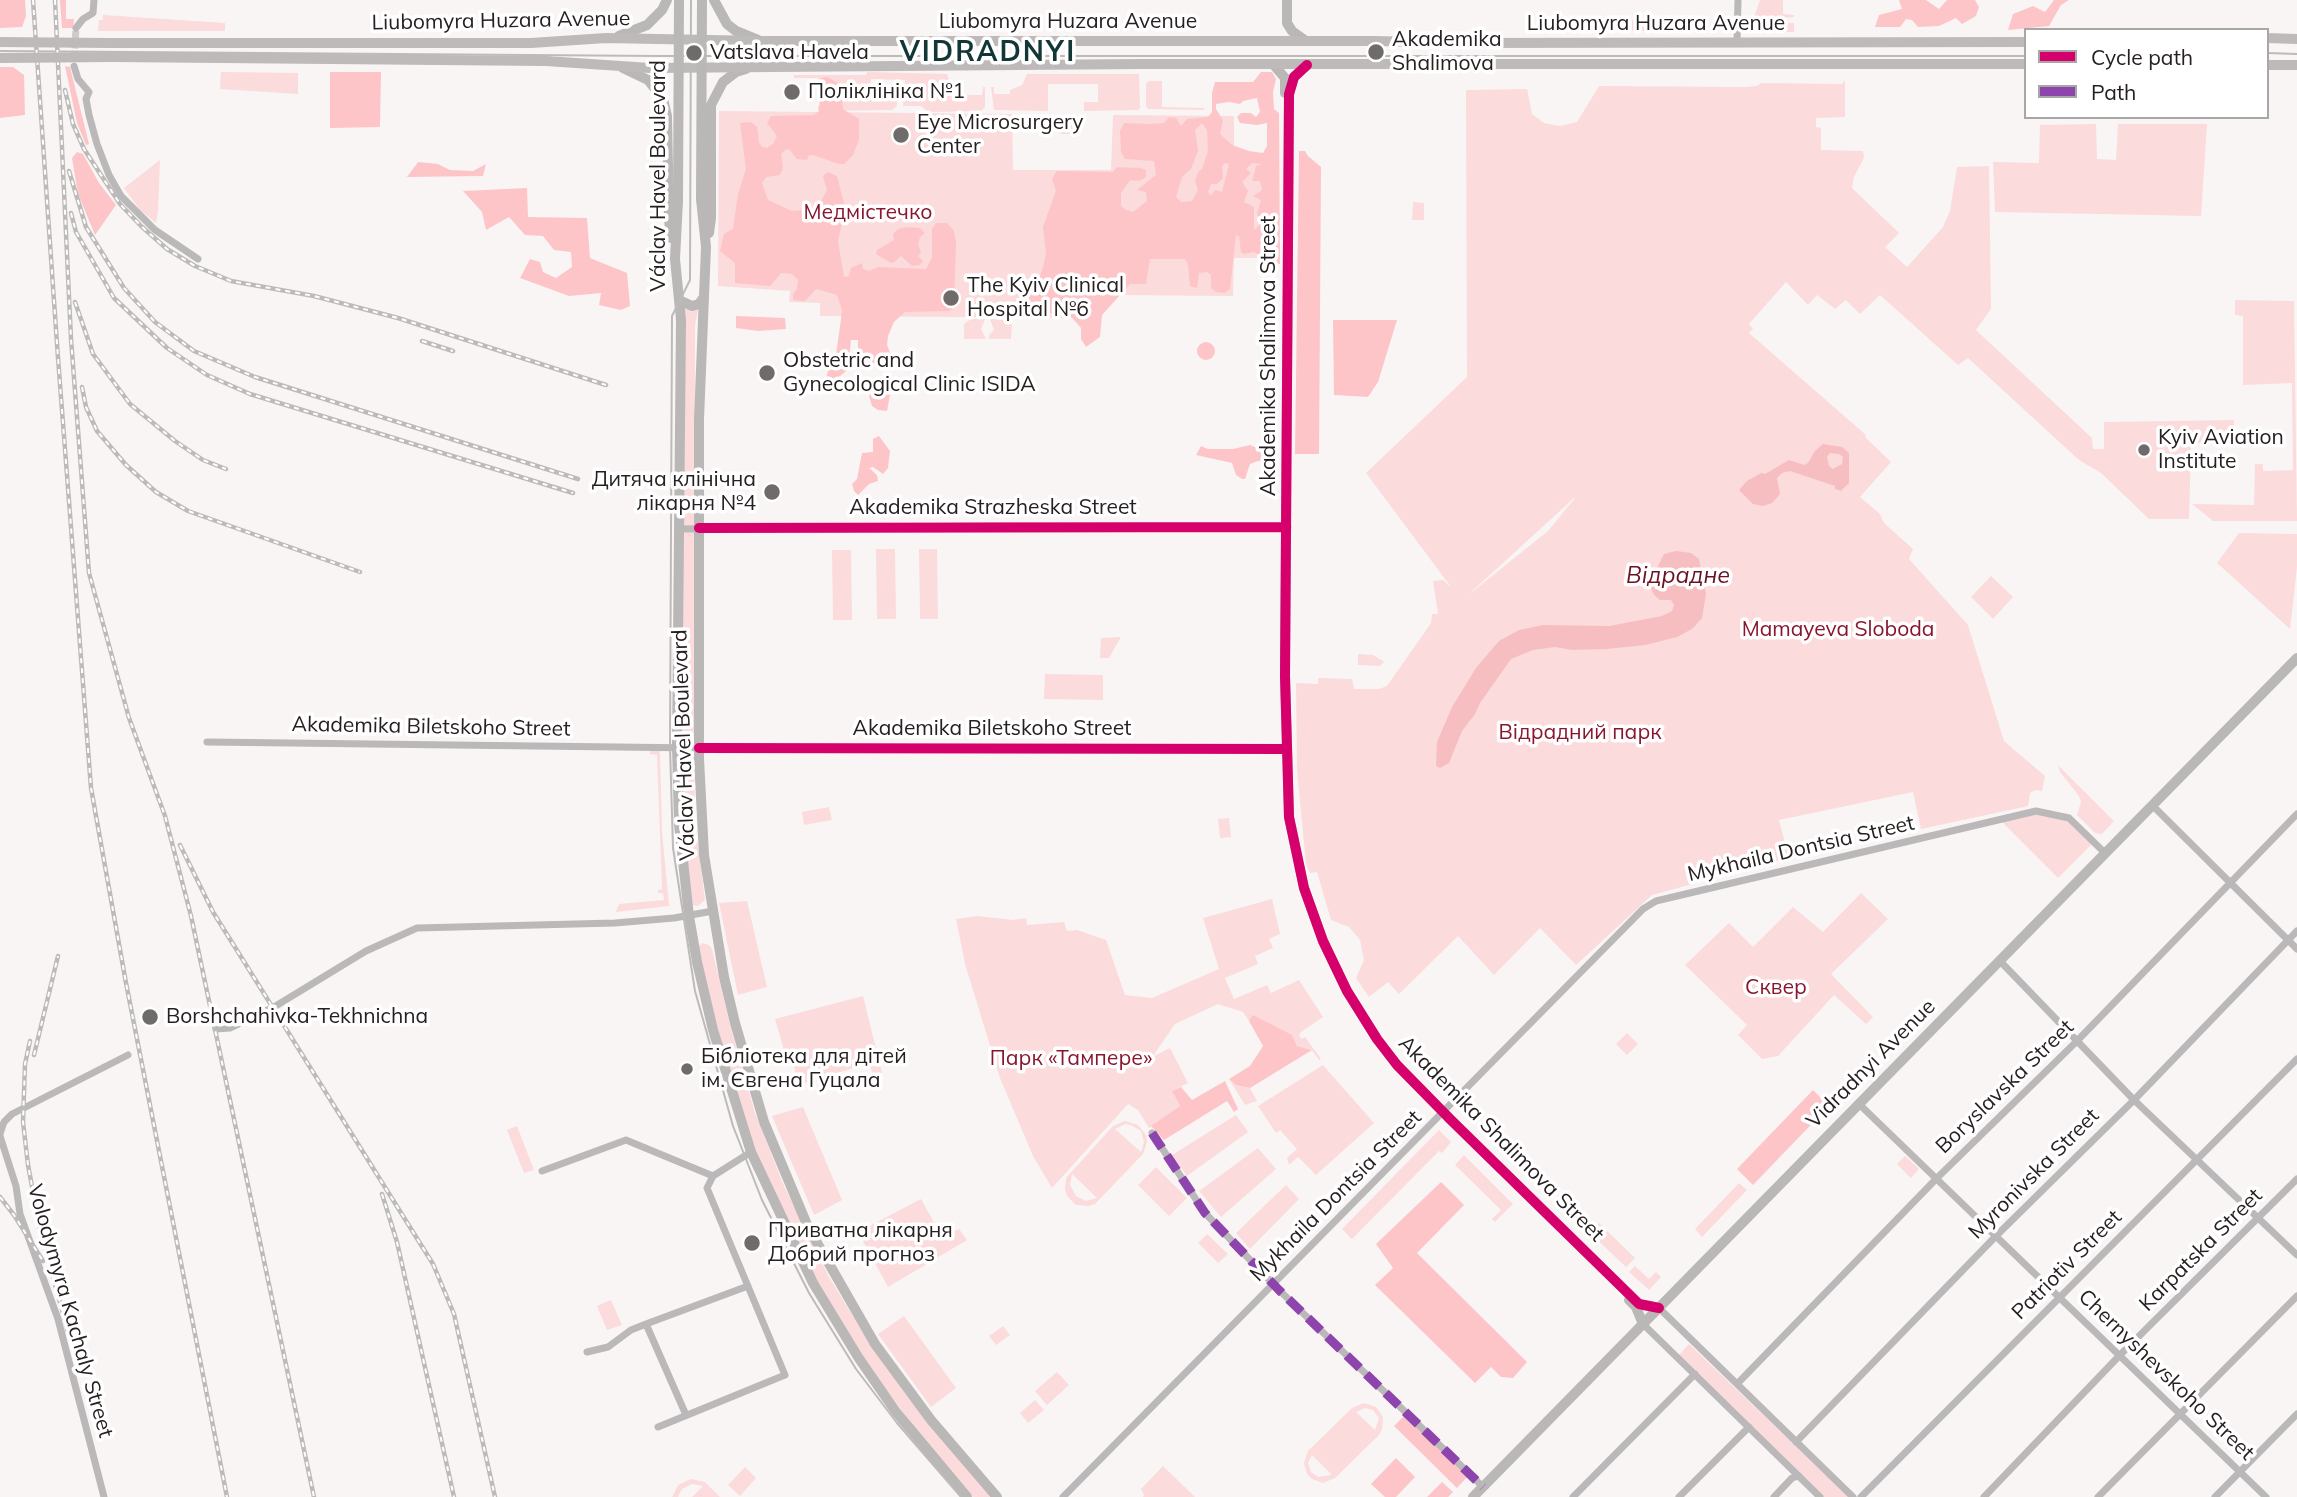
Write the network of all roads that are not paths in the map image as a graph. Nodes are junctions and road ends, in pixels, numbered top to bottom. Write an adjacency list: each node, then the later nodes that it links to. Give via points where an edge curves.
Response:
1 (94, 0): 9 (street, via 93,13)
2 (667, 0): 10 (main road, via 647,24 626,35)
3 (678, 0): 30 (main road, Václav Havel Boulevard, bridge)
4 (702, 0): 28 (main road, Václav Havel Boulevard, bridge, via 701,199)
5 (714, 0): 13 (main road, via 727,24)
6 (1287, 0): 8 (main road)
7 (1738, 0): 18 (street)
8 (1287, 23): 14 (main road); 15 (main road)
9 (76, 28)
10 (606, 38): 13 (main road, Liubomyra Huzara Avenue); 16 (main road, Liubomyra Huzara Avenue, bridge, via 531,43)
11 (2269, 38): 12 (main road)
12 (2297, 39)
13 (762, 41): 14 (main road, Liubomyra Huzara Avenue)
14 (1269, 41): 15 (main road, Liubomyra Huzara Avenue)
15 (1306, 41): 18 (main road, Liubomyra Huzara Avenue)
16 (0, 42)
17 (2024, 42): 18 (main road, Liubomyra Huzara Avenue)
18 (1737, 43)
19 (0, 58): 20 (main road, Liubomyra Huzara Avenue, bridge)
20 (613, 64): 27 (main road, Liubomyra Huzara Avenue); 30 (main road, via 648,80 663,99 668,219)
21 (1273, 64): 23 (main road, Liubomyra Huzara Avenue); 27 (main road, Liubomyra Huzara Avenue); 33 (main road, Akademika Shalimova Street, via 1285,78)
22 (2024, 64): 23 (main road, Liubomyra Huzara Avenue)
23 (1307, 65): 33 (main road, Akademika Shalimova Street, via 1294,77 1289,94)
24 (2269, 65): 25 (main road)
25 (2297, 65)
26 (74, 66): 29 (street, via 89,92 89,116 121,196 155,230)
27 (764, 68): 28 (main road, via 736,72 714,97)
28 (706, 247): 31 (main road, Václav Havel Boulevard)
29 (198, 259)
30 (675, 259): 32 (main road, Václav Havel Boulevard)
31 (705, 294): 32 (main road, via 694,306); 34 (main road, Václav Havel Boulevard)
32 (679, 300): 35 (main road, Václav Havel Boulevard)
33 (1286, 527): 34 (street, Akademika Strazheska Street); 40 (main road, Akademika Shalimova Street)
34 (699, 528): 35 (street, Akademika Strazheska Street); 39 (main road, Václav Havel Boulevard)
35 (680, 529): 38 (main road, Václav Havel Boulevard)
36 (2297, 659): 41 (main road, Vidradnyi Avenue)
37 (207, 742): 38 (street, Akademika Biletskoho Street)
38 (677, 747): 39 (street, Akademika Biletskoho Street); 46 (main road, Václav Havel Boulevard)
39 (699, 748): 40 (street, Akademika Biletskoho Street); 45 (main road, Václav Havel Boulevard, via 704,855)
40 (1285, 749): 57 (main road, Akademika Shalimova Street, via 1292,853 1317,936 1370,1034)
41 (2152, 806): 43 (main road, Vidradnyi Avenue); 44 (street)
42 (2297, 814): 44 (street, Boryslavska Street)
43 (2106, 854): 50 (main road, Vidradnyi Avenue); 57 (street, Mykhaila Dontsia Street, via 2069,818 2036,811 1656,901 1643,909)
44 (2230, 885): 48 (street); 52 (street, Boryslavska Street)
45 (713, 911): 46 (street); 91 (main road, Václav Havel Boulevard, via 734,1023 760,1110 808,1227 875,1344)
46 (689, 916): 51 (street, via 615,923 417,928 366,951 274,1007 230,1028); 60 (main road, Václav Havel Boulevard, via 713,1030)
47 (2297, 931): 48 (street, Myronivska Street)
48 (2288, 941): 49 (street); 55 (street, Myronivska Street)
49 (2297, 949)
50 (2000, 961): 52 (street); 56 (main road, Vidradnyi Avenue)
51 (216, 1029)
52 (2077, 1041): 55 (street); 64 (street, Boryslavska Street)
53 (128, 1055): 59 (street, Volodymyra Kachaly Street, via 12,1114)
54 (2297, 1059): 61 (street, Patriotiv Street)
55 (2134, 1100): 61 (street); 67 (street, Myronivska Street)
56 (1859, 1104): 64 (street, Chernyshevskoho Street); 73 (main road, Vidradnyi Avenue)
57 (1442, 1114): 69 (street, Mykhaila Dontsia Street); 73 (main road, Akademika Shalimova Street, via 1639,1304); 75 (main road, Akademika Shalimova Street, via 1636,1307)
58 (1152, 1133): 69 (street, via 1205,1213)
59 (0, 1135): 89 (street, Volodymyra Kachaly Street, via 20,1214 58,1320)
60 (751, 1152): 63 (street); 90 (main road, Václav Havel Boulevard, via 813,1283 858,1357 896,1412)
61 (2196, 1161): 66 (street); 72 (street, Patriotiv Street)
62 (542, 1171): 63 (street, via 626,1140)
63 (713, 1176): 70 (street, via 708,1188)
64 (1937, 1178): 67 (street, Chernyshevskoho Street); 79 (street, Boryslavska Street)
65 (2297, 1178): 66 (street, Karpatska Street)
66 (2259, 1217): 68 (street); 77 (street, Karpatska Street)
67 (1996, 1236): 72 (street, Chernyshevskoho Street); 85 (street, Myronivska Street)
68 (2297, 1255)
69 (1273, 1284): 88 (street); 92 (street, Mykhaila Dontsia Street)
70 (748, 1286): 74 (street); 82 (street, via 785,1375)
71 (2297, 1296): 80 (street)
72 (2060, 1297): 77 (street, Chernyshevskoho Street); 99 (street, Patriotiv Street)
73 (1659, 1308): 75 (main road, Vidradnyi Avenue); 79 (street)
74 (646, 1324): 76 (street, via 608,1347); 82 (street)
75 (1643, 1324): 78 (street); 88 (main road, Vidradnyi Avenue)
76 (587, 1352)
77 (2120, 1355): 80 (street, Chernyshevskoho Street); 100 (street, Karpatska Street)
78 (1695, 1374): 84 (street); 94 (street)
79 (1737, 1384): 85 (street)
80 (2180, 1413): 86 (street, Chernyshevskoho Street); 101 (street)
81 (2297, 1413): 86 (street)
82 (686, 1415): 83 (street)
83 (658, 1427)
84 (1749, 1427): 87 (street); 95 (street)
85 (1796, 1442): 98 (street)
86 (2240, 1471): 102 (street); 103 (street, Chernyshevskoho Street)
87 (1799, 1476): 96 (street); 97 (street)
88 (1483, 1487): 93 (main road, Vidradnyi Avenue)
89 (104, 1497)
90 (967, 1497)
91 (996, 1497)
92 (1063, 1497)
93 (1473, 1497)
94 (1573, 1497)
95 (1679, 1497)
96 (1774, 1497)
97 (1820, 1497)
98 (1853, 1497)
99 (1861, 1497)
100 (1984, 1497)
101 (2098, 1497)
102 (2215, 1497)
103 (2266, 1497)

